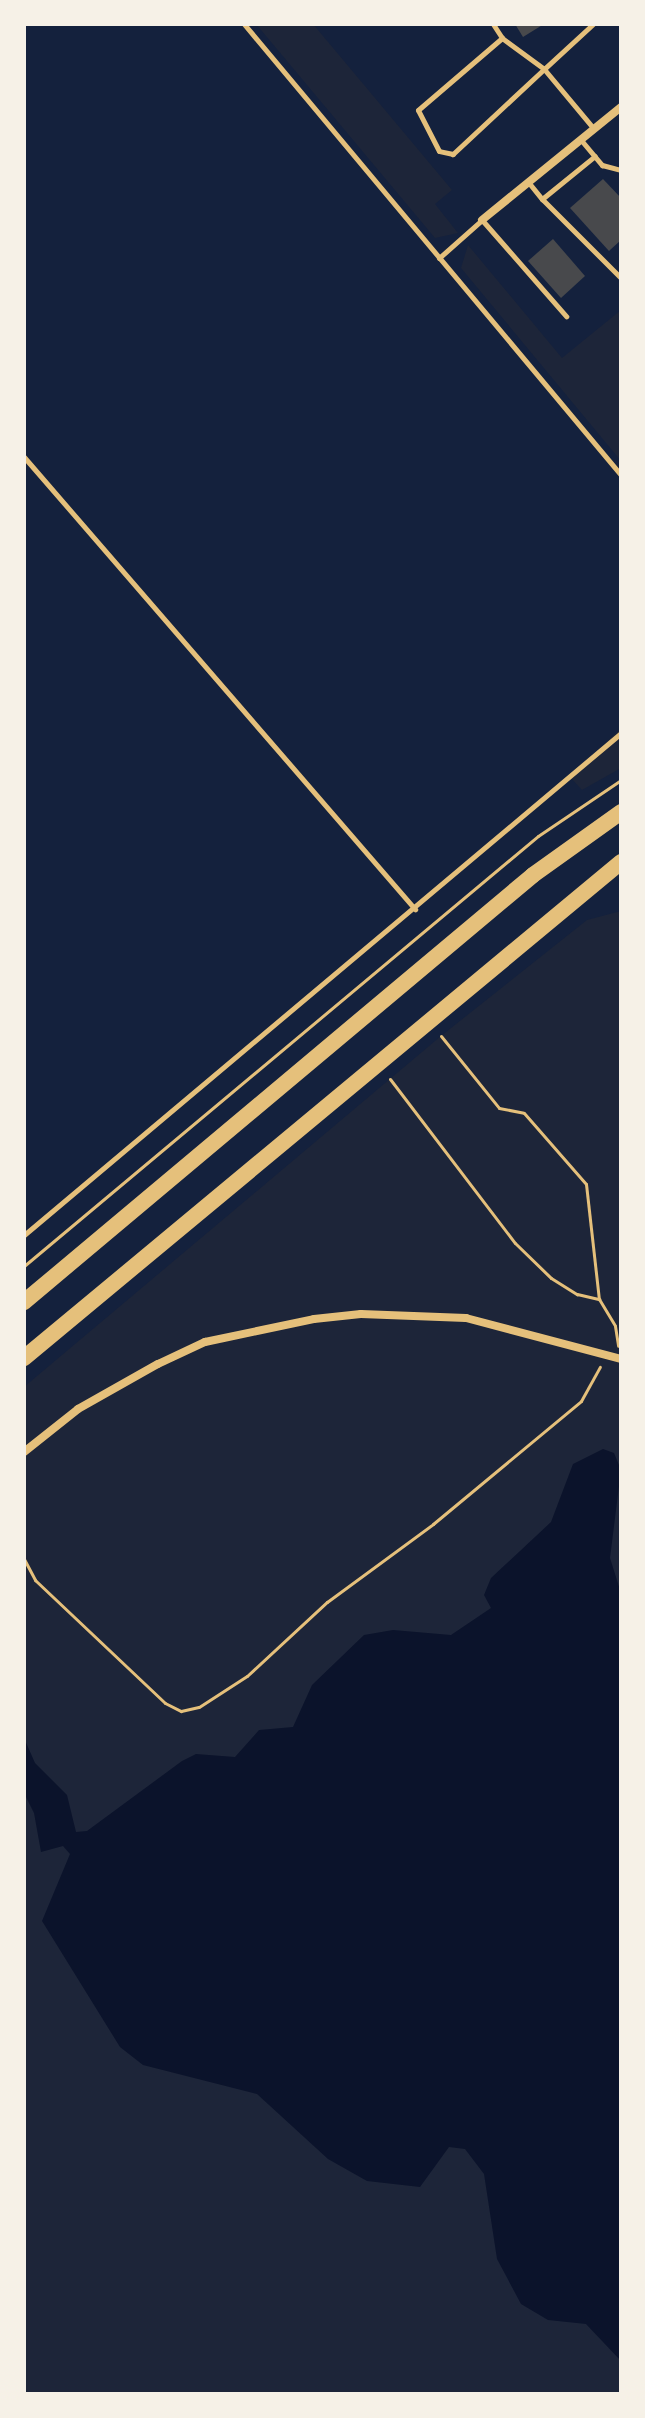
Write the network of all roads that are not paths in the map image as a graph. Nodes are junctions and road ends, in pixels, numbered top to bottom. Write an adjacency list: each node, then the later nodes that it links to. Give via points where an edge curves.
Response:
1 (244, 24): 14 (lane)
2 (493, 24): 4 (lane)
3 (593, 24): 5 (lane)
4 (502, 38): 5 (lane); 5 (lane, via 418,110 439,151 453,154)
5 (544, 69): 7 (lane)
6 (621, 107): 7 (street)
7 (594, 129): 8 (street)
8 (581, 140): 9 (lane); 11 (street)
9 (595, 156): 10 (lane, via 602,165); 12 (lane)
10 (621, 170)
11 (529, 183): 12 (lane); 13 (street)
12 (542, 199): 15 (lane)
13 (482, 220): 14 (lane); 16 (lane)
14 (439, 258): 18 (lane)
15 (621, 278)
16 (566, 316)
17 (24, 457): 22 (lane)
18 (621, 475)
19 (621, 733): 22 (lane)
20 (621, 812): 24 (main road, via 533,875)
21 (621, 862): 25 (main road)
22 (415, 909): 23 (lane)
23 (24, 1235)
24 (24, 1302)
25 (24, 1358)
26 (620, 1358): 27 (street, via 466,1318 361,1314 253,1329 205,1342 120,1383)
27 (24, 1452)

